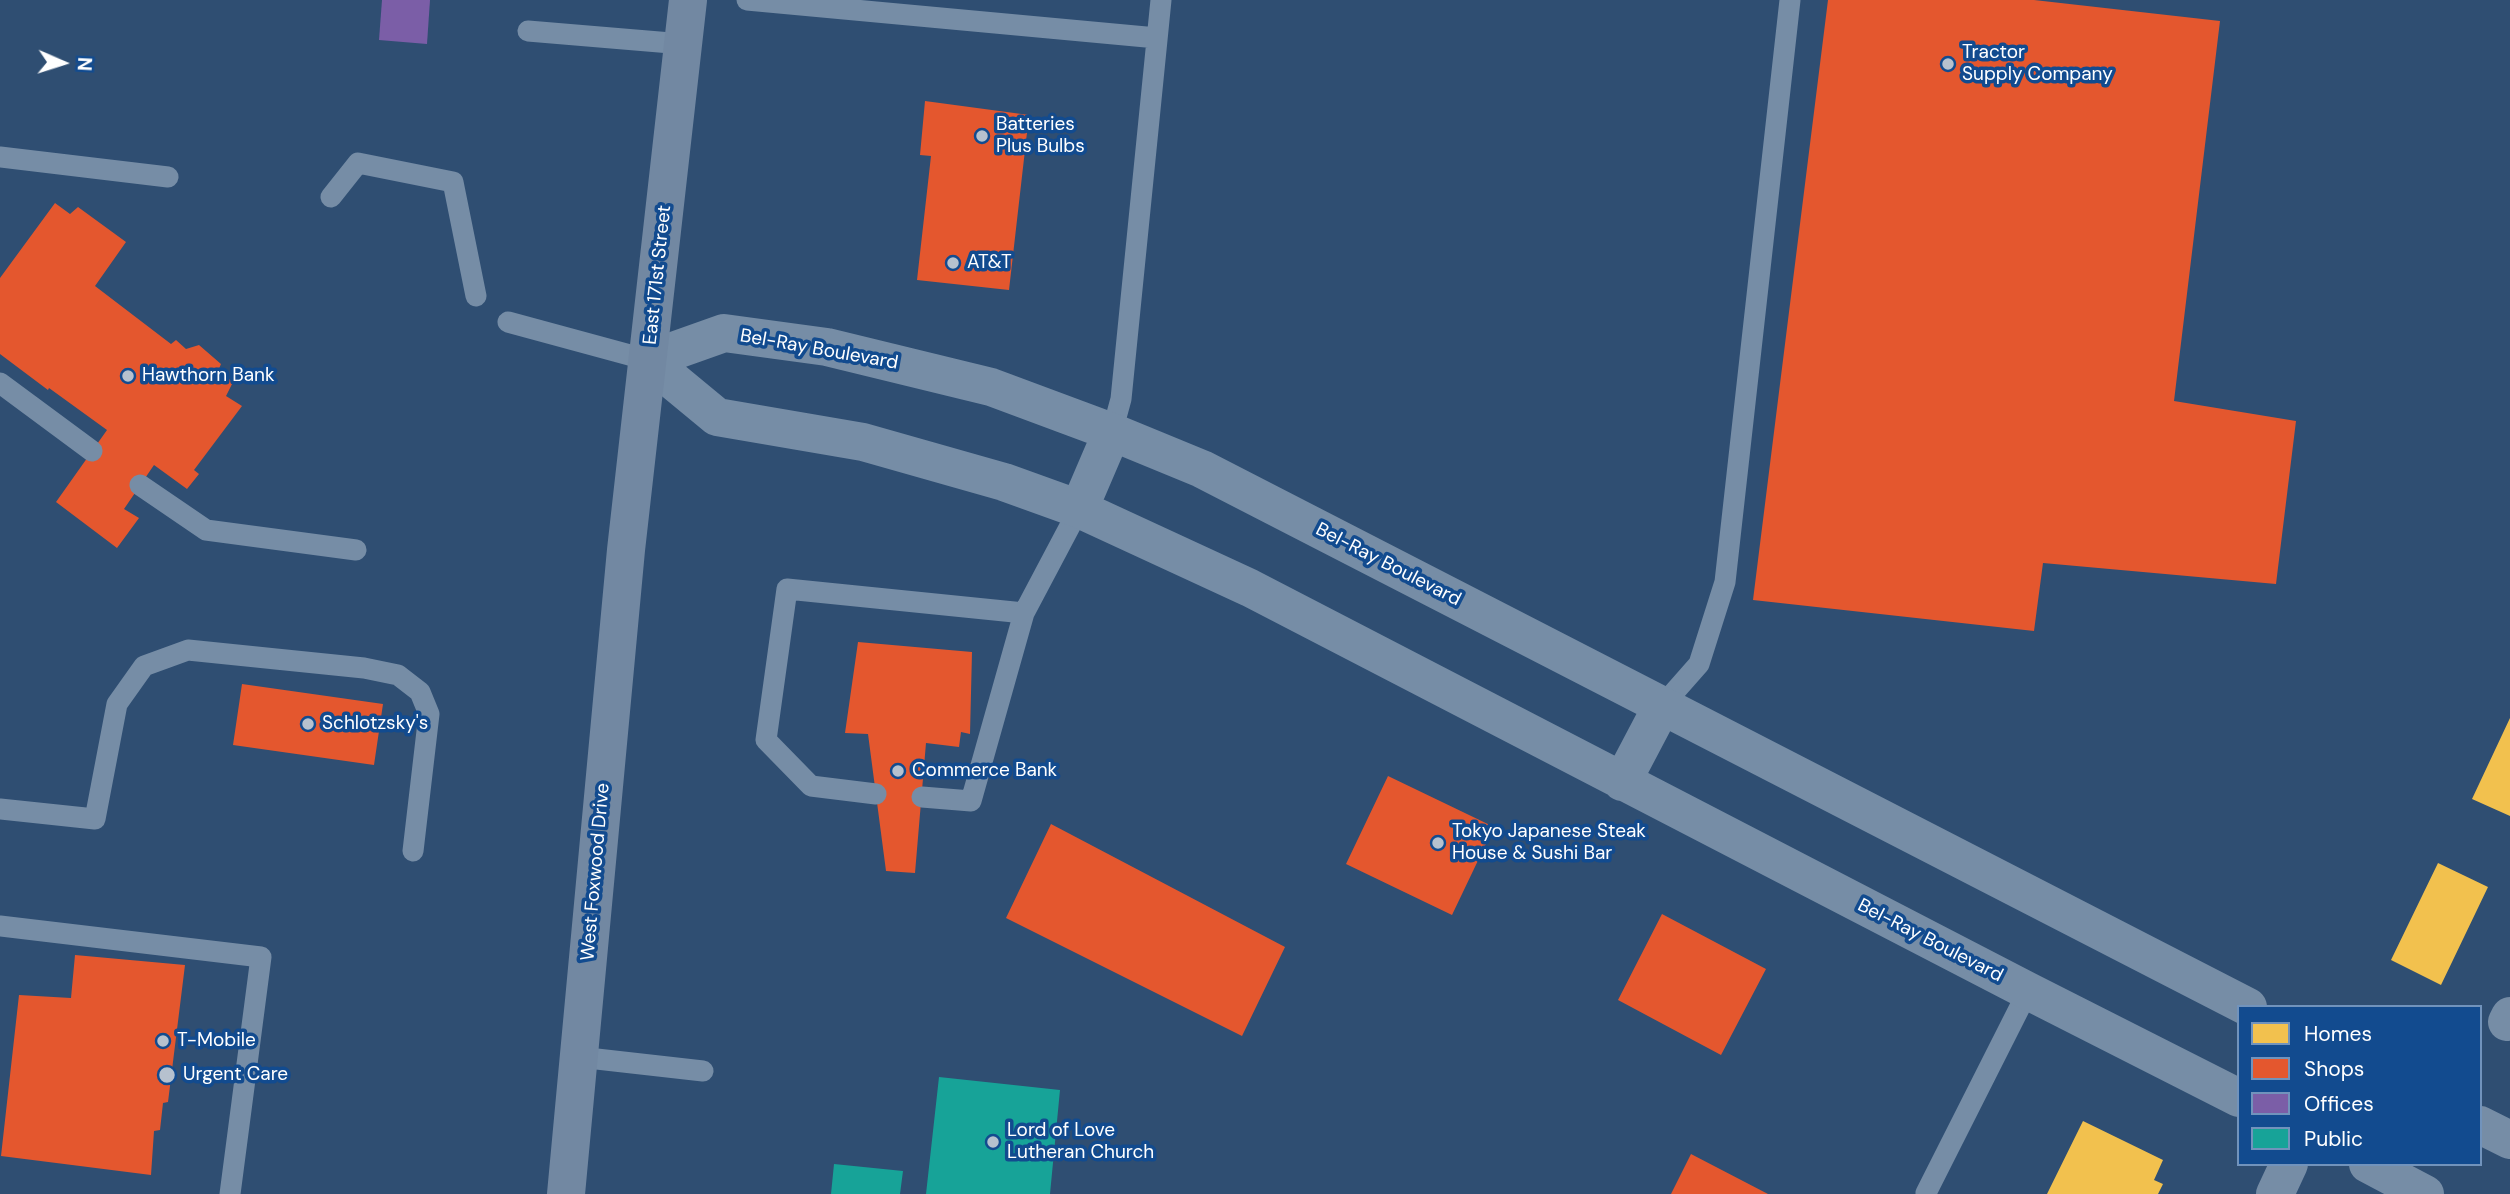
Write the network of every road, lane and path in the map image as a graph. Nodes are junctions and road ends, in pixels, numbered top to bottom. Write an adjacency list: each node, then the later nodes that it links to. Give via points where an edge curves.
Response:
1 (688, 0): 8 (main road, East 171st Street)
2 (747, 0): 5 (lane)
3 (1160, 0): 7 (lane)
4 (1790, 0): 23 (lane, via 1725,582 1699,664)
5 (948, 9): 7 (lane)
6 (527, 32): 8 (lane)
7 (1157, 38): 16 (lane, via 1121,399)
8 (683, 44): 14 (main road, East 171st Street)
9 (0, 157): 10 (lane)
10 (169, 177)
11 (331, 197): 12 (lane, via 358,163 453,182)
12 (476, 296)
13 (508, 322): 14 (lane)
14 (648, 360): 16 (street, Bel-Ray Boulevard, via 724,333 827,347 991,387); 19 (street, Bel-Ray Boulevard, via 717,417 863,442 1004,482); 21 (main road, East 171st Street)
15 (0, 383): 17 (lane)
16 (1112, 432): 19 (street); 23 (street, Bel-Ray Boulevard, via 1202,469)
17 (92, 451)
18 (140, 485): 20 (lane, via 206,530)
19 (1079, 509): 22 (lane); 24 (street, Bel-Ray Boulevard, via 1250,588)
20 (356, 550)
21 (626, 550): 32 (main road, West Foxwood Drive)
22 (1024, 613): 25 (lane, via 787,589 766,740 811,786); 26 (lane, via 971,800)
23 (1661, 706): 24 (street); 31 (street, Bel-Ray Boulevard)
24 (1622, 782): 30 (street, Bel-Ray Boulevard)
25 (876, 794)
26 (922, 797)
27 (0, 809): 28 (lane, via 95,819 117,704 144,666 188,650 364,668 398,675 420,692 429,714)
28 (413, 851)
29 (0, 926): 40 (lane, via 261,957)
30 (2028, 991): 34 (street, Bel-Ray Boulevard); 39 (lane)
31 (2245, 1005)
32 (579, 1057): 33 (lane); 41 (main road, West Foxwood Drive)
33 (703, 1071)
34 (2237, 1097)
35 (2482, 1126): 36 (street)
36 (2510, 1140)
37 (2288, 1166): 42 (street)
38 (2372, 1166): 43 (street)
39 (1926, 1193)
40 (230, 1194)
41 (566, 1194)
42 (2275, 1194)
43 (2425, 1194)

